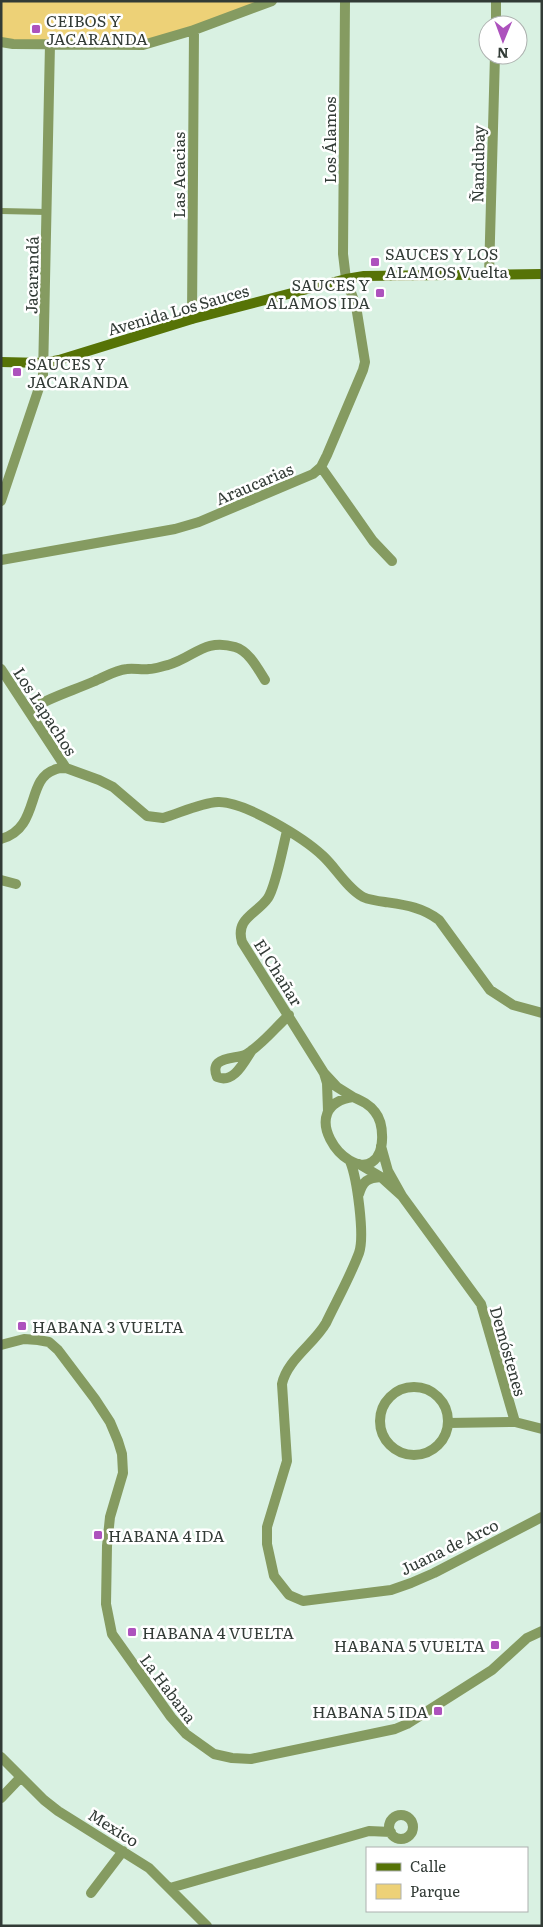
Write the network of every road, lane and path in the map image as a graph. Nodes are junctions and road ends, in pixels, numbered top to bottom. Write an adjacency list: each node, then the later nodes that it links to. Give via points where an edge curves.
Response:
1 (272, 1): 5 (street)
2 (345, 1): 13 (street, Los Álamos, via 343,254)
3 (496, 1): 4 (street)
4 (496, 15)
5 (194, 30): 7 (street, via 143,45); 14 (street, Las Acacias)
6 (1, 42): 7 (street)
7 (50, 44): 10 (street, Jacarandá)
8 (495, 65): 12 (street, Ñandubay)
9 (1, 211): 10 (lane)
10 (47, 212): 16 (street, Jacarandá)
11 (542, 274): 12 (main road, Avenida Los Sauces)
12 (489, 275): 13 (main road, Avenida Los Sauces)
13 (346, 279): 14 (main road, Avenida Los Sauces); 17 (street, via 356,306 363,370)
14 (192, 319): 16 (main road, Avenida Los Sauces)
15 (1, 362): 16 (main road, Avenida Los Sauces)
16 (44, 363): 18 (street, Jacarandá, via 41,386)
17 (321, 467): 19 (street, Araucarias, via 305,478 175,529); 20 (street, via 373,541)
18 (1, 501)
19 (1, 560)
20 (392, 561)
21 (1, 669): 23 (street, Los Lapachos)
22 (265, 680): 23 (street, via 238,647 215,644 158,668 116,671)
23 (29, 710): 24 (street, Los Lapachos)
24 (66, 768): 25 (street, Los Lapachos, via 113,787 147,816 154,818 219,802 250,811); 26 (street, via 46,774 24,825 16,833)
25 (287, 830): 29 (street, Los Lapachos, via 322,855 361,896 430,913 490,990 513,1005); 30 (street, El Chañar, via 270,896 245,920 240,935)
26 (1, 839)
27 (1, 880): 28 (street)
28 (16, 884)
29 (542, 1013)
30 (289, 1015): 31 (street); 32 (street, El Chañar)
31 (252, 1050)
32 (324, 1074): 33 (street, El Chañar); 34 (street, El Chañar)
33 (353, 1097): 34 (street, via 338,1101); 35 (street, Demóstenes, via 364,1101 377,1114)
34 (328, 1111): 36 (street, Demóstenes, via 325,1122 337,1150)
35 (381, 1145): 36 (street, via 374,1160); 38 (street, Demóstenes, via 388,1171)
36 (354, 1162): 37 (street, Demóstenes); 39 (street, Juana de Arco)
37 (380, 1178): 38 (street, Demóstenes); 39 (street, via 368,1179 362,1184)
38 (402, 1196): 41 (street, Demóstenes, via 481,1304)
39 (358, 1197): 44 (street, Juana de Arco, via 359,1252 326,1323 286,1372 282,1384 287,1461 266,1533 274,1576 290,1595 303,1601 391,1590 434,1573)
40 (1, 1345): 45 (street, La Habana, via 24,1339 49,1342 110,1422 122,1454 123,1473 108,1532 106,1604 110,1629 171,1717 186,1734 214,1754 251,1759 401,1726 492,1670 527,1638)
41 (515, 1422): 42 (street); 43 (street)
42 (448, 1423): 42 (street, via 442,1402 425,1389 414,1387 403,1389 389,1398 379,1422 388,1444 408,1455 430,1452 440,1444)
43 (542, 1429)
44 (542, 1517)
45 (542, 1631)
46 (1, 1758): 47 (street, Mexico)
47 (20, 1778): 48 (street); 50 (street, Mexico, via 58,1810)
48 (1, 1798)
49 (391, 1832): 51 (street, via 369,1831)
50 (123, 1851): 51 (street, Mexico, via 149,1868); 52 (street)
51 (170, 1888): 53 (street, Mexico)
52 (91, 1893)
53 (208, 1926)

